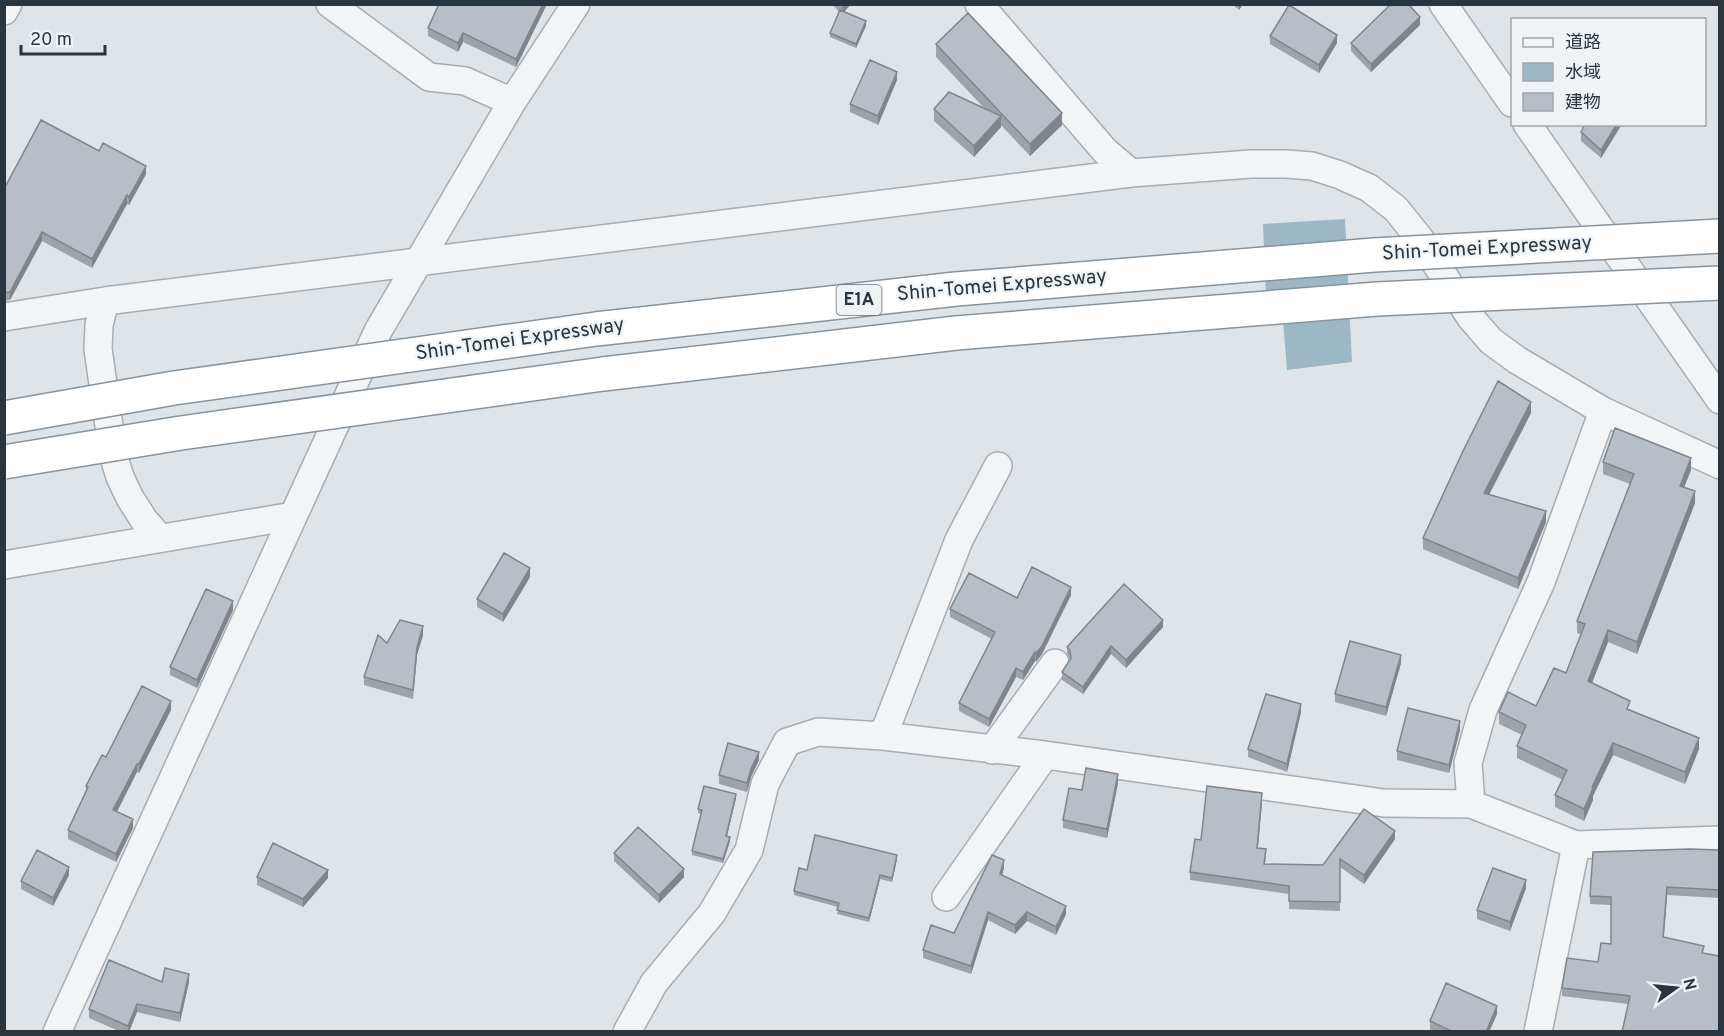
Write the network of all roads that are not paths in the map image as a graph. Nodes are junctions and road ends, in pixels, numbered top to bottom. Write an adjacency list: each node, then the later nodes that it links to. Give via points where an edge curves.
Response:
1 (8, 4): 6 (street)
2 (330, 4): 7 (street, via 429,77 465,81)
3 (576, 4): 7 (street)
4 (979, 4): 10 (street, via 1105,150)
5 (1443, 4): 8 (street)
6 (4, 11)
7 (512, 102): 12 (street)
8 (1511, 102)
9 (1528, 126): 16 (street)
10 (1131, 173): 12 (street); 17 (street, via 1251,164 1312,165 1369,188 1396,209 1420,239 1471,318 1491,341)
11 (1719, 237): 18 (highway, Shin-Tomei Expressway / E1A, bridge, via 1374,255 956,289 596,329 174,388)
12 (419, 261): 14 (street); 22 (street, via 378,331)
13 (1719, 283): 19 (highway, E1A, bridge, via 1377,299 956,333 603,374)
14 (105, 301): 15 (street); 23 (street, via 98,349 113,454 130,498)
15 (4, 317)
16 (1719, 400)
17 (1603, 411): 20 (street); 29 (street, via 1541,582 1483,710 1468,763)
18 (4, 418)
19 (4, 462)
20 (1719, 465)
21 (998, 466): 26 (street, via 959,540)
22 (293, 516): 23 (street); 33 (street)
23 (160, 538): 24 (street)
24 (4, 565)
25 (1055, 663): 27 (street)
26 (883, 736): 27 (street); 34 (street, via 818,732 787,742 765,784 748,850 711,913 654,983)
27 (992, 750): 28 (street)
28 (1045, 755): 29 (street, via 1384,803); 32 (street)
29 (1471, 804): 31 (street)
30 (1719, 840): 31 (street)
31 (1576, 845): 35 (street)
32 (946, 897)
33 (57, 1032)
34 (627, 1032)
35 (1538, 1032)

